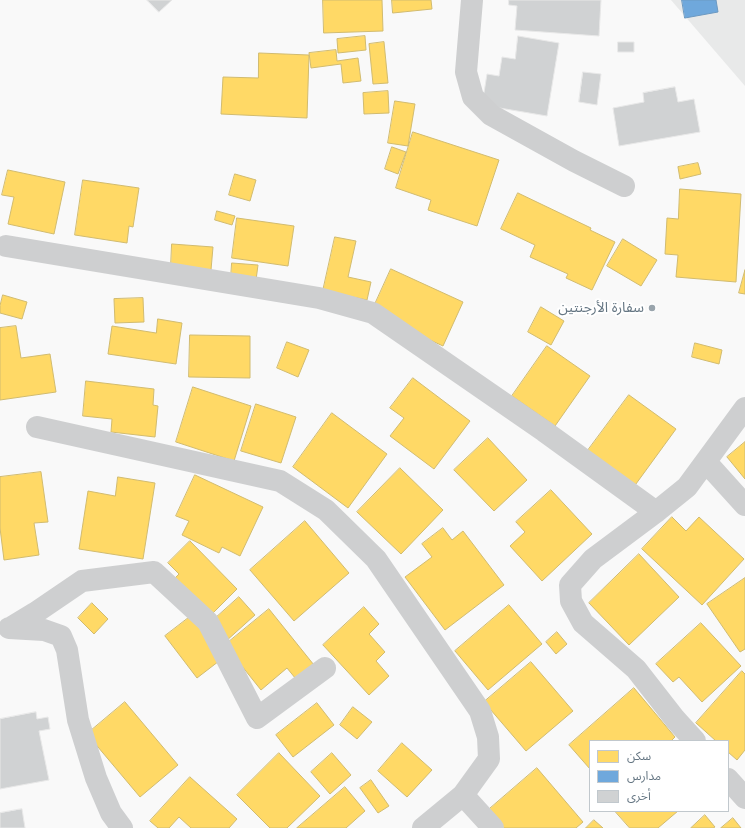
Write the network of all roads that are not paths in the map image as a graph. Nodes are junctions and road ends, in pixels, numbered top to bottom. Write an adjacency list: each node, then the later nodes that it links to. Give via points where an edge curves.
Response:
1 (472, 0): 2 (street, via 466,72 473,97 491,115)
2 (624, 186)
3 (6, 246): 8 (street, via 319,298 374,313 538,426)
4 (745, 408): 6 (street)
5 (37, 427): 13 (street, via 280,481 326,510 376,559 480,711 488,737 489,759)
6 (706, 462): 7 (street); 8 (street, via 687,487)
7 (745, 505)
8 (656, 512): 11 (street, via 584,568 570,585 571,601 583,623 636,669)
9 (6, 628): 10 (street, via 35,613 82,581 154,572 208,622 258,718); 15 (street, via 44,630 61,636 67,650 78,720 94,771 111,813)
10 (325, 668)
11 (694, 740)
12 (729, 780): 14 (street)
13 (463, 795): 16 (street); 17 (street)
14 (745, 798)
15 (122, 828)
16 (423, 828)
17 (493, 828)

